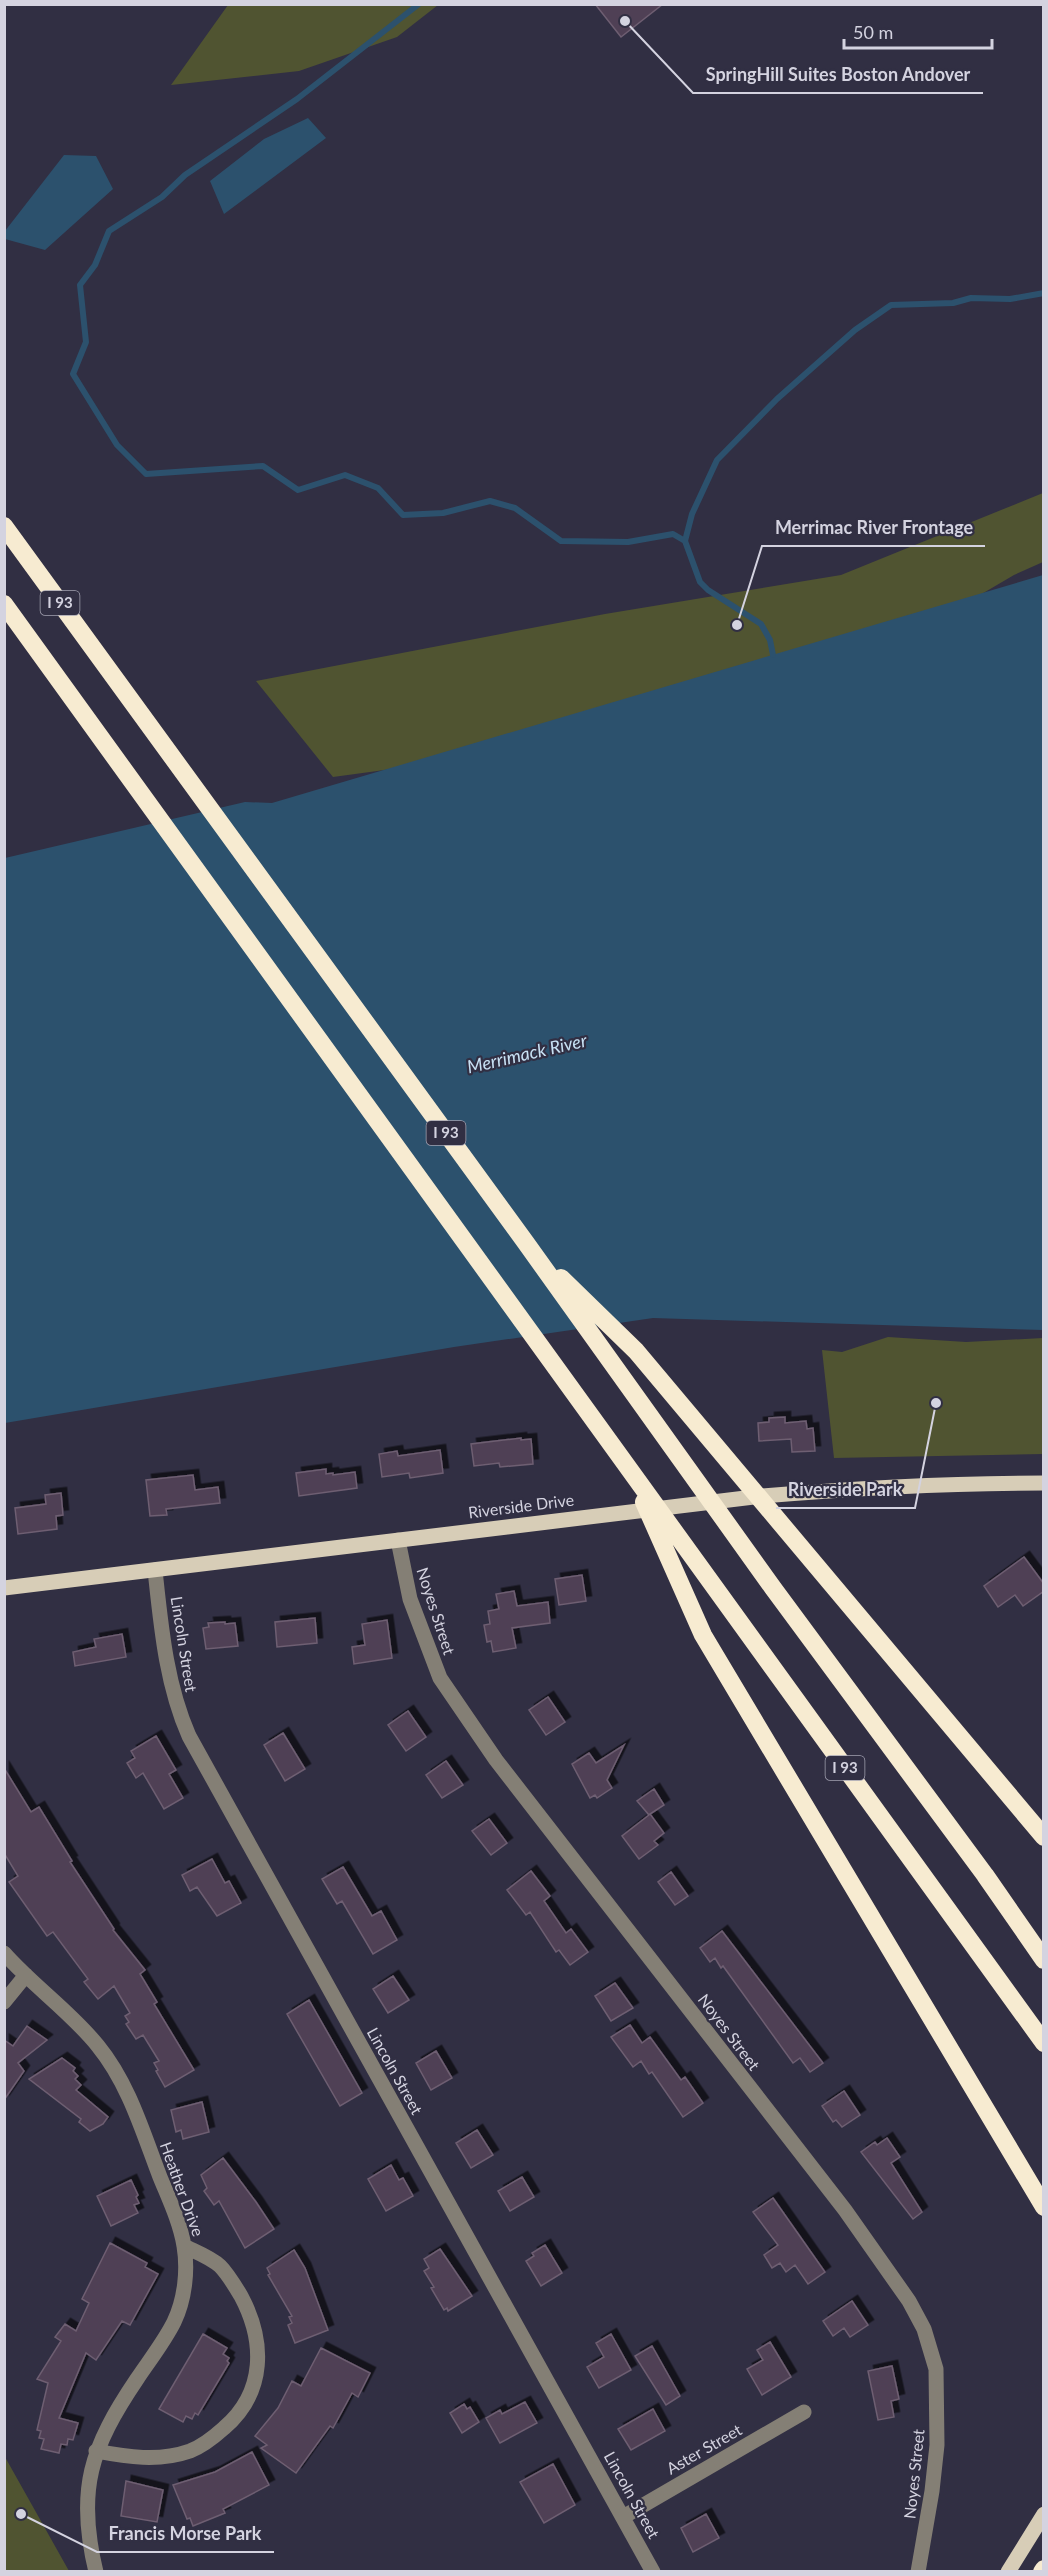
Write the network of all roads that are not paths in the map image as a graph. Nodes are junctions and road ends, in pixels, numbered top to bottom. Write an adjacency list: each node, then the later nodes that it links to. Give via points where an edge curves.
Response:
1 (4, 526): 3 (highway, I 93)
2 (4, 604): 4 (highway, I 93)
3 (526, 1243): 9 (highway, via 636,1351); 11 (highway, I 93)
4 (628, 1468): 14 (highway, I 93); 15 (highway, via 703,1635)
5 (1044, 1483): 6 (main road, Riverside Drive, via 847,1488)
6 (398, 1540): 7 (main road, Riverside Drive); 23 (street, Noyes Street, via 410,1599 440,1678 496,1760 845,2210 924,2329 936,2369 937,2445)
7 (155, 1570): 8 (main road, Riverside Drive); 20 (street, Lincoln Street, via 174,1696 189,1736)
8 (4, 1588)
9 (1044, 1837)
10 (4, 1953): 12 (street, Heather Drive)
11 (1044, 1960)
12 (26, 1975): 13 (street); 16 (street, Heather Drive, via 111,2062 137,2118)
13 (4, 2002)
14 (1044, 2043)
15 (1044, 2207)
16 (184, 2246): 18 (street, Heather Drive, via 186,2273 174,2321 117,2409); 18 (street, via 220,2266 248,2309 259,2358 255,2383 231,2422 191,2451 163,2457 131,2457)
17 (804, 2412): 20 (street, Aster Street)
18 (96, 2451): 21 (street, Heather Drive, via 87,2508)
19 (1044, 2514): 24 (main road)
20 (623, 2517): 22 (street, Lincoln Street)
21 (96, 2571)
22 (653, 2571)
23 (918, 2571)
24 (1008, 2571)

